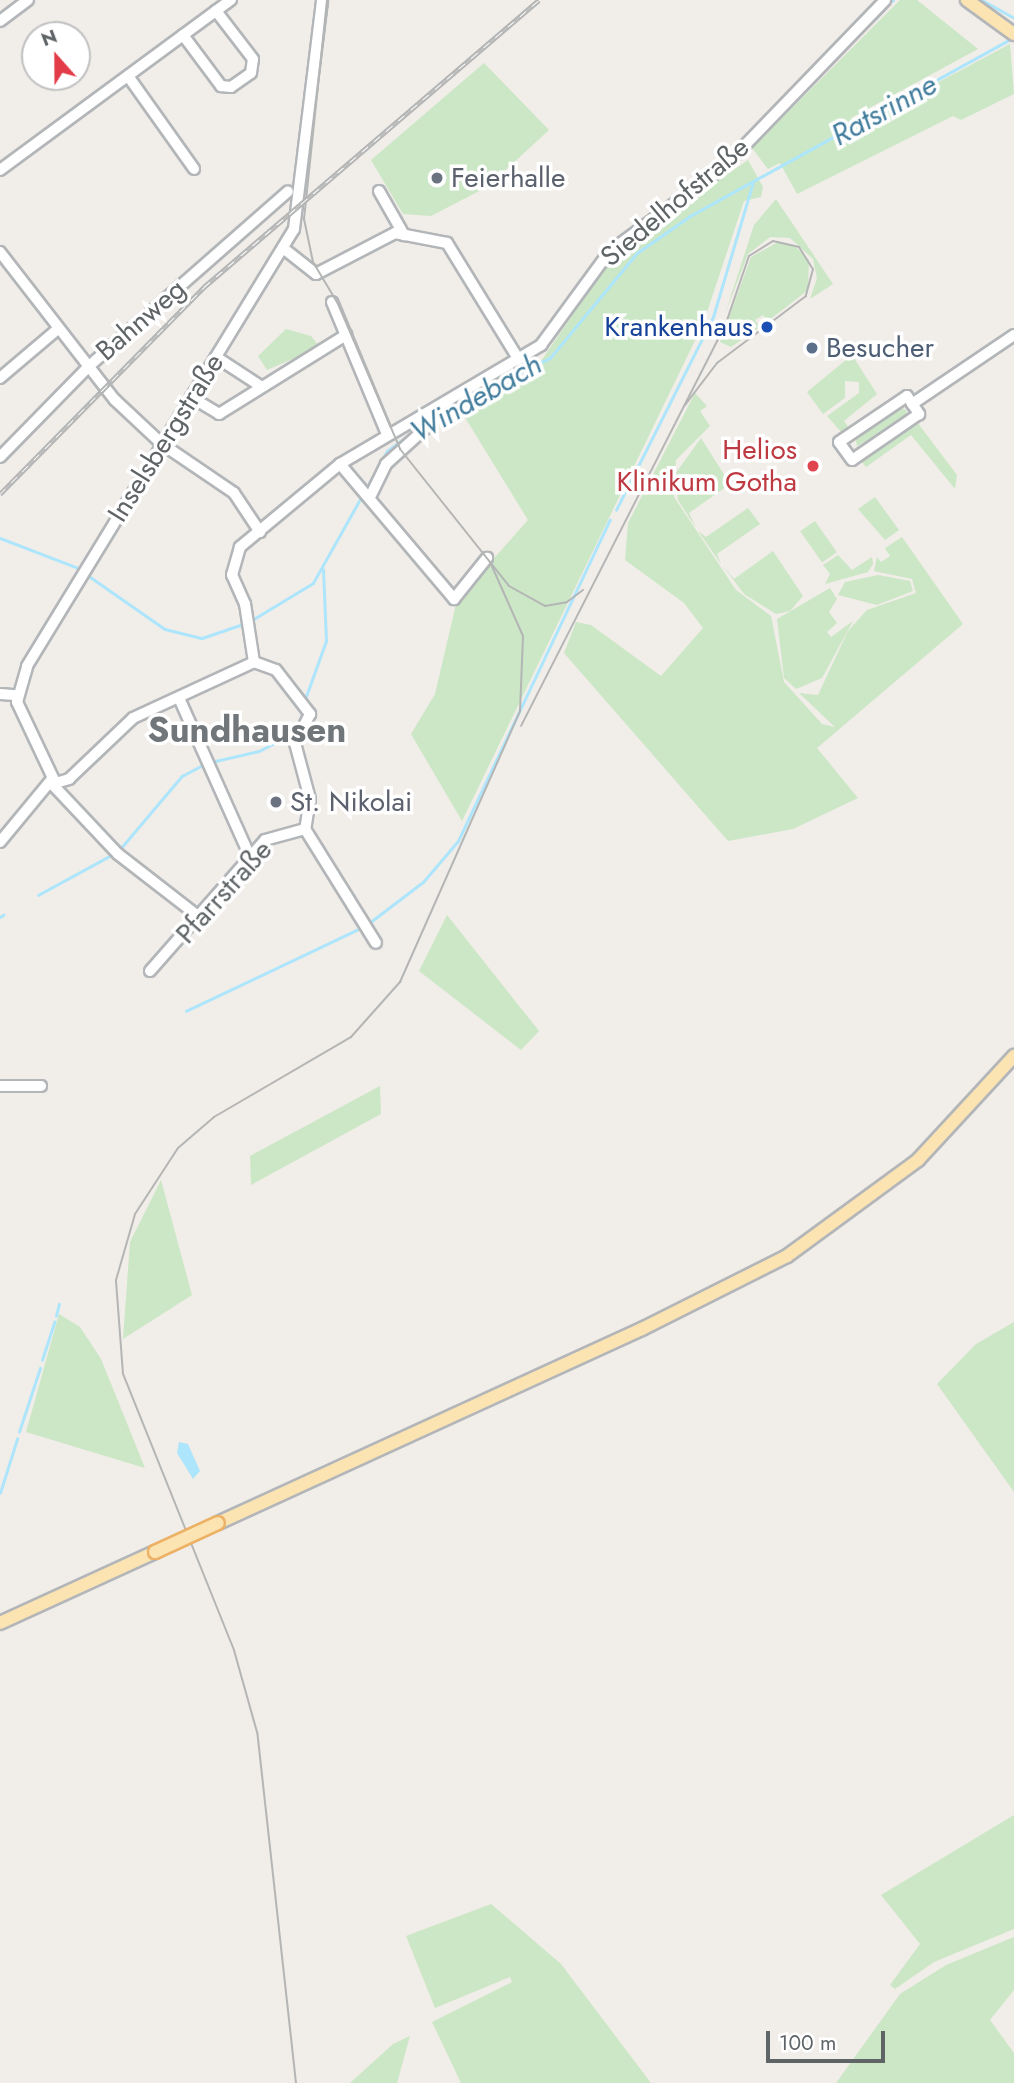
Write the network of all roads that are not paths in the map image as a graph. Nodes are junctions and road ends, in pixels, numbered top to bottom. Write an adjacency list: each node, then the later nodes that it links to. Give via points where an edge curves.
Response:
1 (28, 0): 7 (street)
2 (231, 0): 6 (street)
3 (321, 0): 16 (street, Inselsbergstraße, via 301,202)
4 (885, 0): 23 (street, Siedelhofstraße, via 724,167 609,252 558,327)
5 (967, 0): 8 (main road)
6 (216, 10): 9 (street); 9 (street, via 253,60 251,73 231,87 221,86)
7 (0, 21)
8 (1013, 33)
9 (183, 35): 10 (street)
10 (128, 76): 11 (street); 12 (street)
11 (194, 169)
12 (0, 170)
13 (288, 191): 24 (street, Bahnweg)
14 (379, 191): 15 (street)
15 (404, 235): 16 (street, via 395,233 316,274); 23 (street, via 447,243)
16 (283, 248): 22 (street, Inselsbergstraße)
17 (0, 251): 19 (street)
18 (332, 302): 21 (street)
19 (59, 328): 24 (street); 25 (street)
20 (1014, 335): 28 (street)
21 (349, 343): 26 (street); 30 (street)
22 (216, 357): 26 (street); 27 (street, Inselsbergstraße)
23 (519, 360): 30 (street, Siedelhofstraße)
24 (88, 367): 31 (street); 32 (street, Bahnweg)
25 (0, 378)
26 (259, 385): 27 (street, via 219,414)
27 (191, 397): 31 (street, Inselsbergstraße)
28 (909, 400): 28 (street, via 919,414 852,460 839,442)
29 (427, 427): 34 (street, via 386,464)
30 (387, 434): 33 (street, Siedelhofstraße)
31 (162, 444): 35 (street, via 234,493); 39 (street, Inselsbergstraße)
32 (0, 457)
33 (340, 464): 34 (street); 35 (street, Siedelhofstraße)
34 (367, 490): 36 (street, via 454,599)
35 (260, 532): 37 (street, Siedelhofstraße, via 232,563)
36 (487, 558)
37 (254, 662): 40 (street); 42 (street, via 276,670 304,706 309,722 295,743 310,799)
38 (0, 694): 39 (street)
39 (16, 695): 41 (street, via 52,767)
40 (179, 698): 41 (street, via 133,718 69,779); 44 (street)
41 (52, 784): 43 (street); 45 (street, via 116,853)
42 (305, 829): 44 (street, Pfarrstraße, via 265,841); 46 (street, via 369,922)
43 (0, 842)
44 (250, 857): 45 (street, Pfarrstraße)
45 (198, 916): 47 (street, Pfarrstraße)
46 (376, 943)
47 (150, 971)
48 (1014, 1056): 51 (main road, bridge, via 918,1160 787,1256 665,1319)
49 (0, 1086): 50 (street)
50 (41, 1086)
51 (0, 1623)

